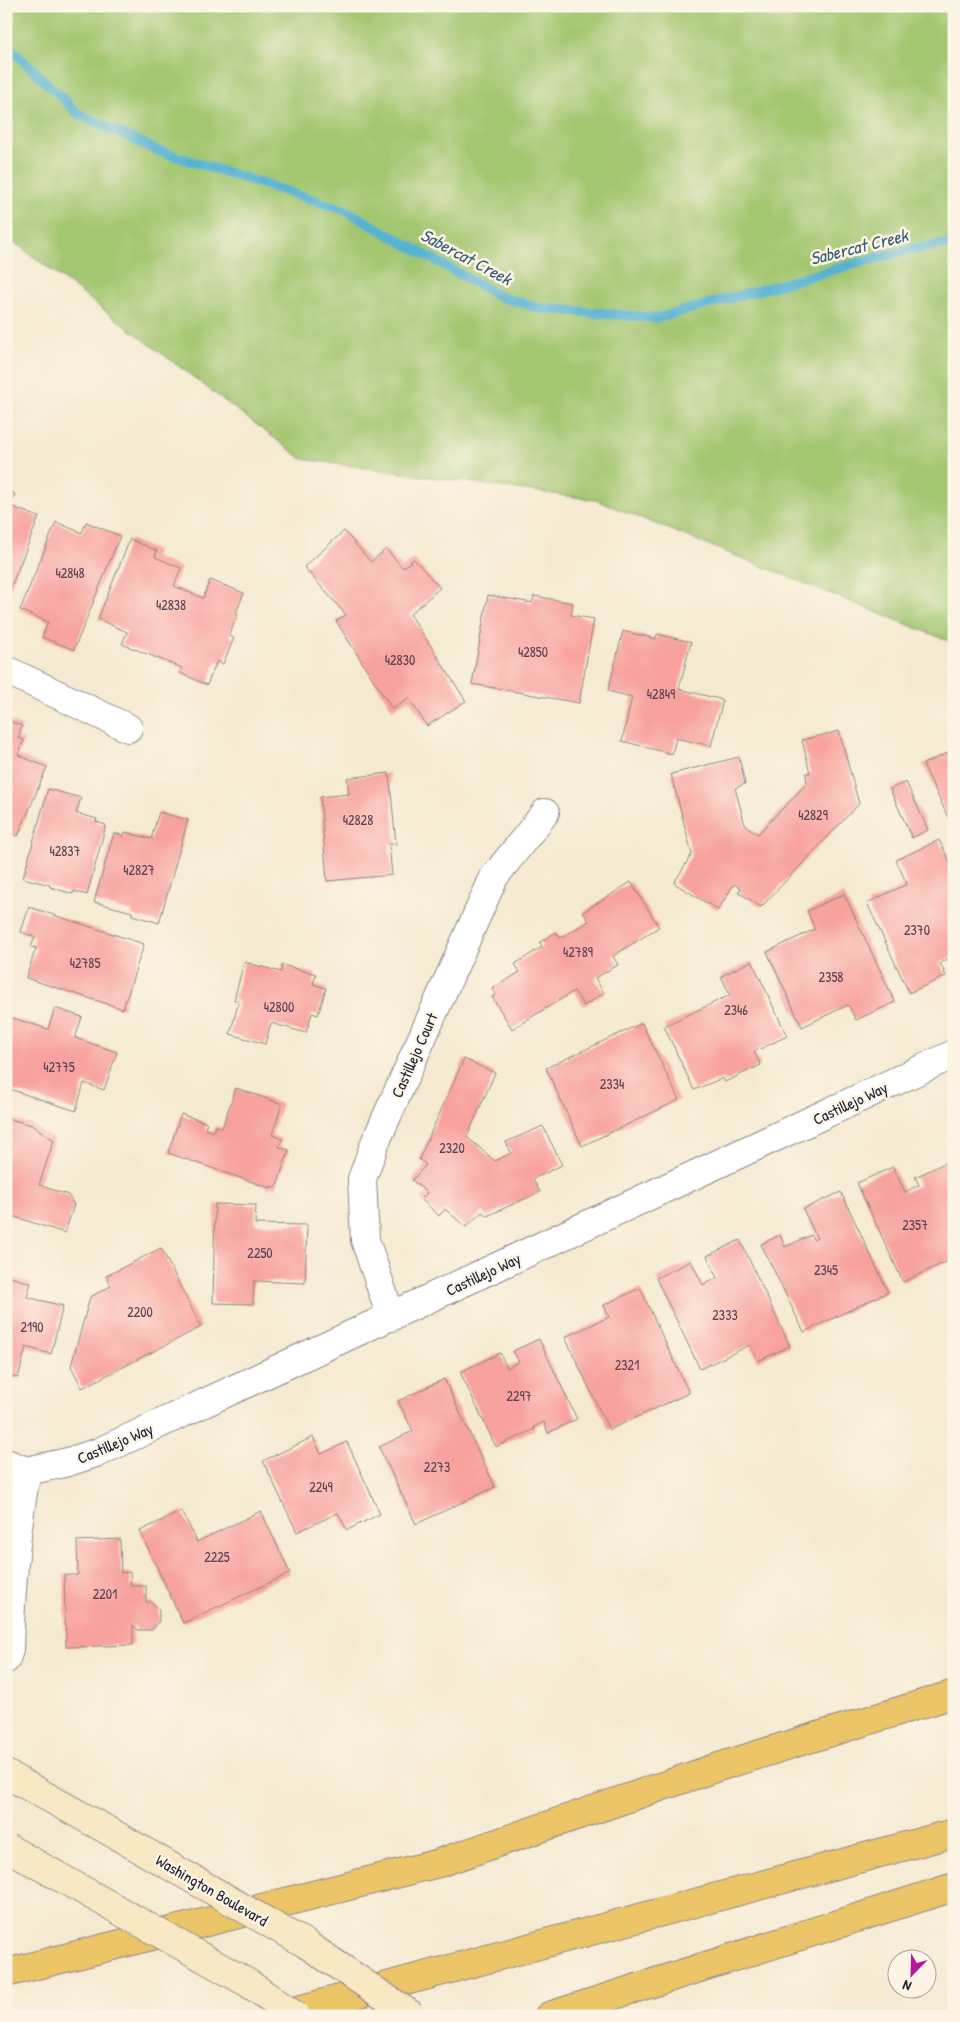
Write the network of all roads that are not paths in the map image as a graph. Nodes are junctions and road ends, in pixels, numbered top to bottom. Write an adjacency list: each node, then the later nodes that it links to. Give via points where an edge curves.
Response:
1 (6, 670): 2 (street)
2 (128, 728)
3 (545, 813): 5 (street, Castillejo Court, via 494,877 362,1179 365,1240)
4 (954, 1054): 5 (street, Castillejo Way)
5 (392, 1317): 6 (street, Castillejo Way, via 99,1452 68,1462)
6 (16, 1467): 7 (street, via 19,1510)
7 (6, 1659)
8 (954, 1694): 13 (highway, via 715,1768 439,1863)
9 (6, 1774): 16 (main road, Washington Boulevard, bridge, via 306,1944)
10 (954, 1833): 14 (highway)
11 (7, 1848): 15 (main road, bridge, via 248,1983)
12 (954, 1887): 17 (highway)
13 (6, 1973)
14 (276, 2016)
15 (296, 2016)
16 (413, 2016)
17 (549, 2016)

